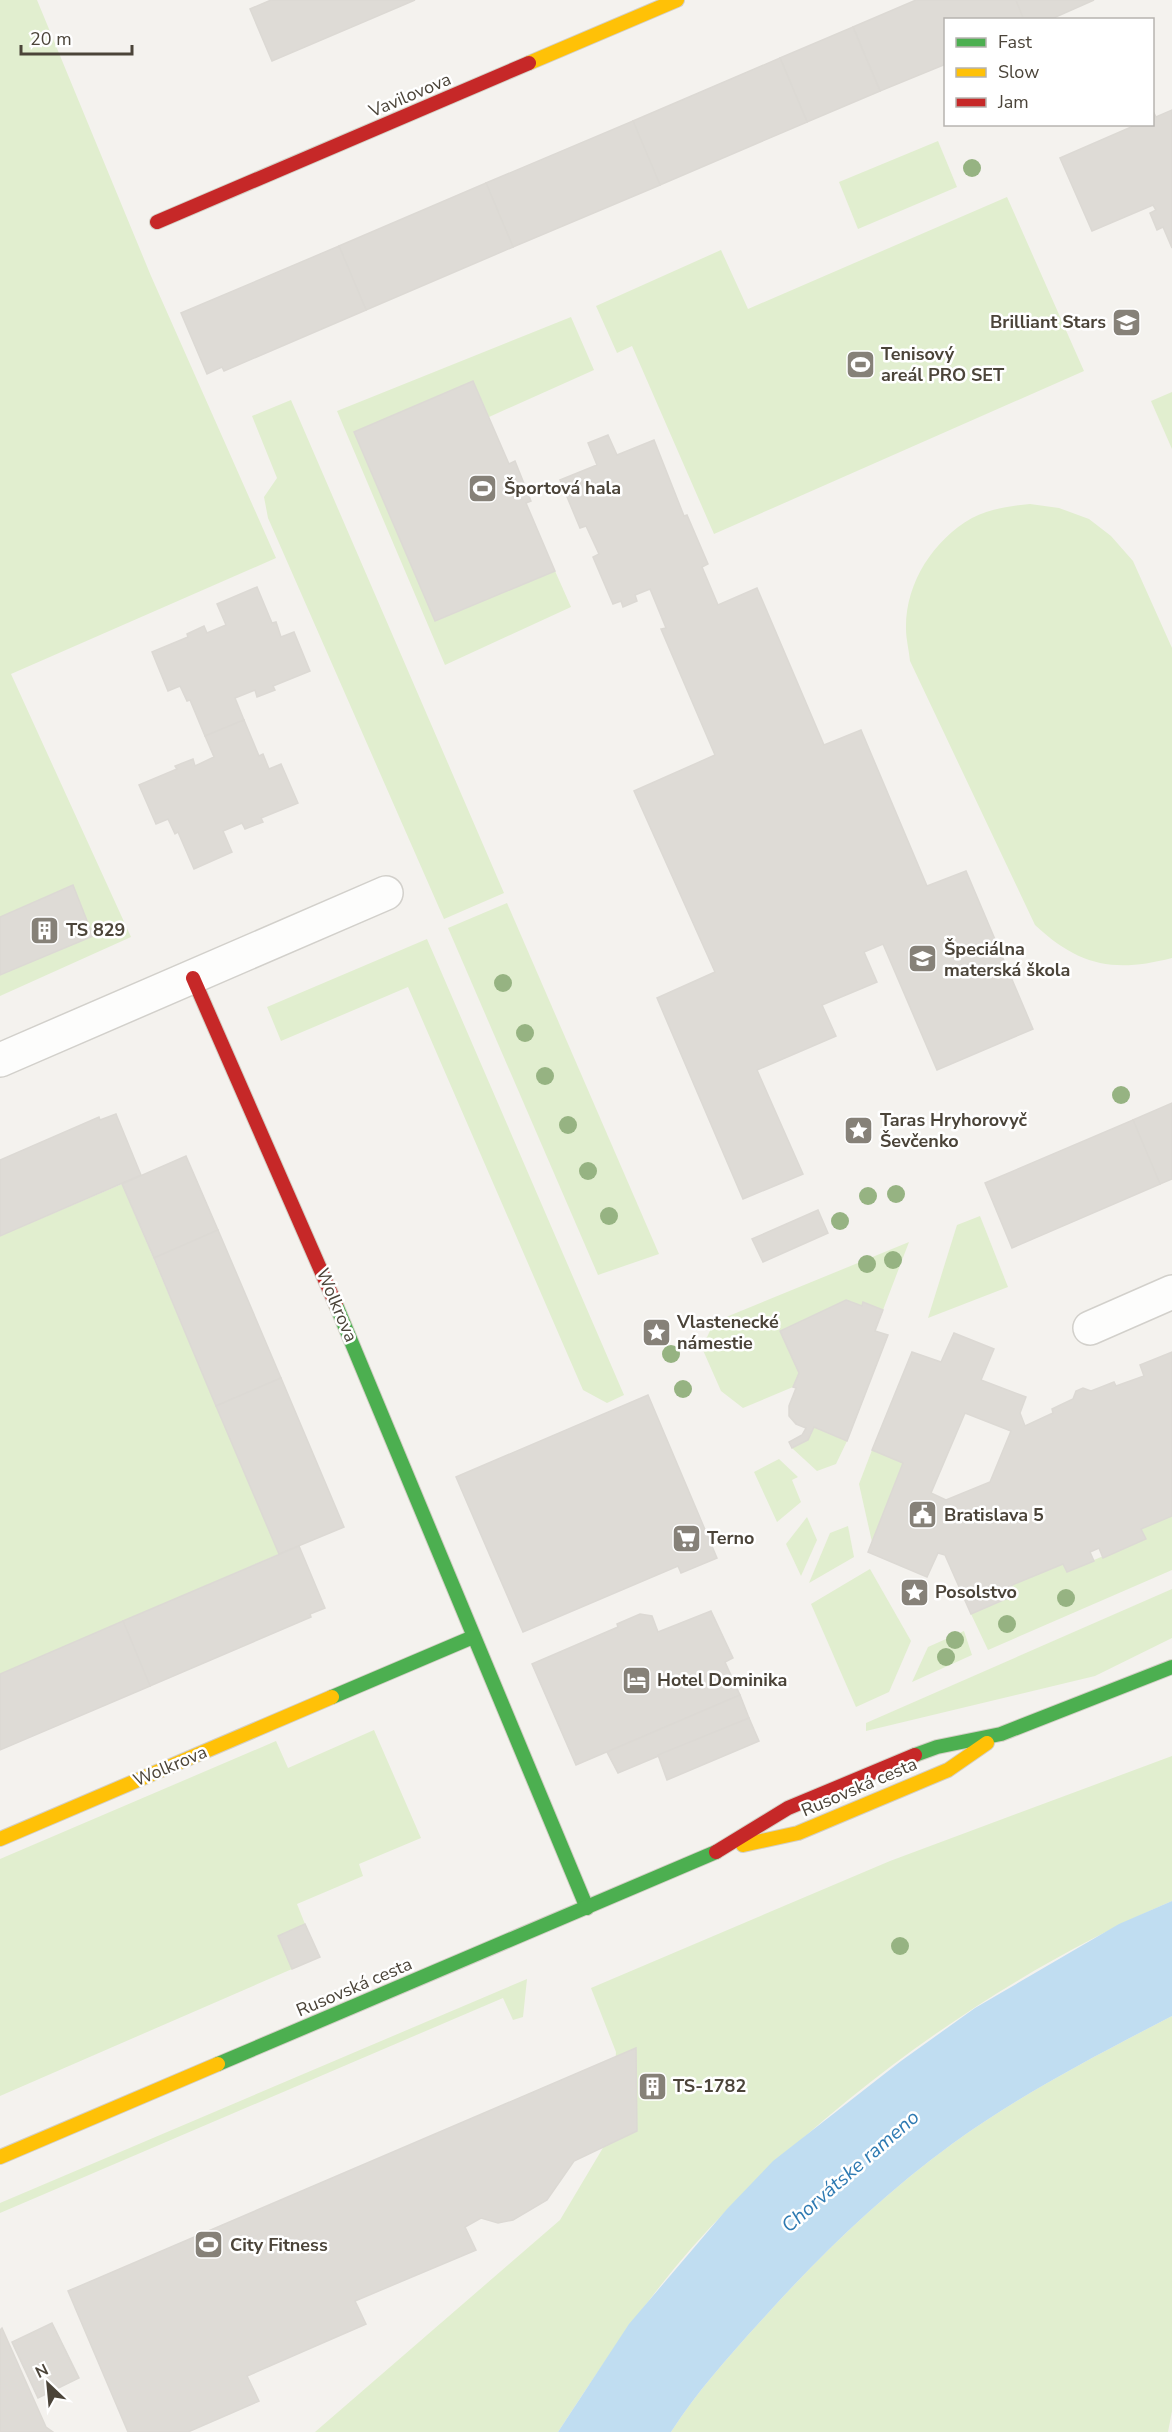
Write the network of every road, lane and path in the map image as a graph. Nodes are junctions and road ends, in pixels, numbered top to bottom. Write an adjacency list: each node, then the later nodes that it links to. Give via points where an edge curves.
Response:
1 (677, 0): 2 (street, Vavilovova)
2 (157, 222)
3 (386, 893): 4 (street)
4 (193, 978): 5 (street); 8 (street, Wolkrova, via 326,1279)
5 (0, 1060)
6 (1172, 1292): 7 (street)
7 (1090, 1328)
8 (473, 1637): 11 (street, Wolkrova); 13 (street, Wolkrova)
9 (1172, 1667): 10 (street, Rusovská cesta)
10 (1001, 1734): 12 (street, Rusovská cesta, via 937,1747 788,1808); 12 (street, Rusovská cesta, via 948,1770 798,1833)
11 (0, 1839)
12 (721, 1850): 13 (street, Rusovská cesta)
13 (587, 1908): 14 (street, Rusovská cesta)
14 (0, 2157)

